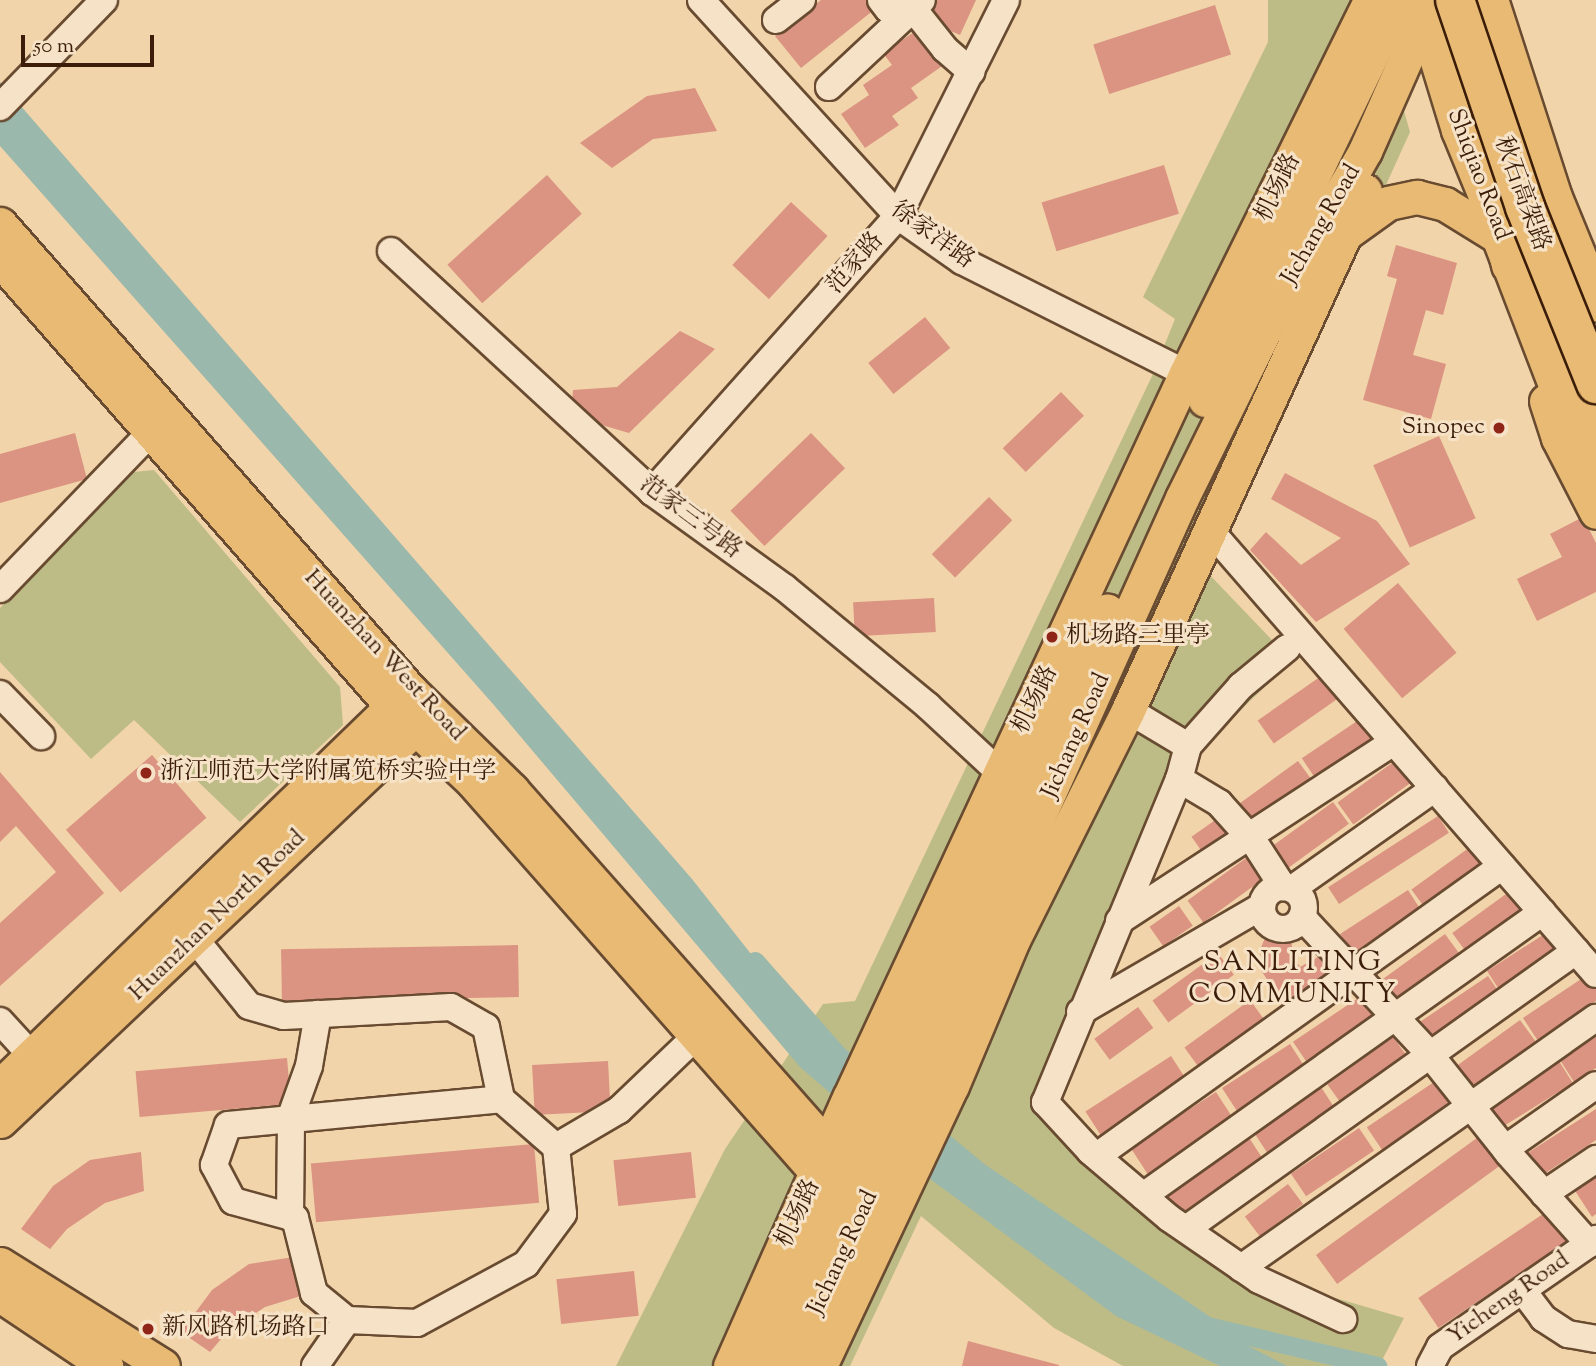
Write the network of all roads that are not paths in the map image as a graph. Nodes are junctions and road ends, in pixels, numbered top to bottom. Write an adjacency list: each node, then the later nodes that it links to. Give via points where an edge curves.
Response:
1 (104, 0): 14 (street)
2 (701, 0): 15 (street, 徐家洋路)
3 (802, 0): 11 (street)
4 (881, 0): 9 (street, via 888,9)
5 (1006, 0): 12 (street, 范家路)
6 (1370, 0): 25 (main road, 机场路)
7 (1489, 0): 23 (highway, 秋石高架路, via 1553,198)
8 (1508, 0): 21 (main road)
9 (918, 5): 12 (street, via 945,49); 13 (street)
10 (1431, 9): 17 (main road, 机场路); 18 (main road, Shiqiao Road, via 1458,130); 22 (main road, Jichang Road, via 1365,151); 26 (highway, 秋石高架路, bridge, via 1525,207); 63 (main road, Jichang Road, via 1197,418)
11 (776, 20)
12 (971, 72): 15 (street, 范家路)
13 (829, 87)
14 (0, 107)
15 (898, 216): 25 (street, 徐家洋路, via 962,261); 30 (street, 范家路)
16 (0, 224): 36 (main road, Huanzhan West Road)
17 (1343, 236): 18 (main road, via 1388,203 1417,197 1445,204); 24 (main road, 机场路)
18 (1502, 239): 27 (highway); 31 (main road, Shiqiao Road, via 1554,425)
19 (391, 251): 30 (street, 范家三号路)
20 (0, 260): 28 (main road, Huanzhan West Road)
21 (1596, 262)
22 (1280, 300): 24 (main road); 63 (main road, Jichang Road)
23 (1596, 303)
24 (1284, 364): 32 (main road, 机场路)
25 (1186, 373): 41 (main road, 机场路)
26 (1596, 384)
27 (1585, 421): 29 (highway)
28 (151, 432): 33 (street); 36 (main road, Huanzhan West Road)
29 (1596, 467)
30 (652, 492): 41 (street, 范家三号路, via 785,588 928,706)
31 (1596, 512)
32 (1208, 528): 37 (main road, 机场路); 39 (street)
33 (0, 589)
34 (1286, 648): 40 (street, via 1241,686)
35 (0, 694): 38 (street)
36 (412, 709): 51 (main road, Huanzhan North Road); 60 (main road, Huanzhan West Road); 62 (main road, Huanzhan North Road); 75 (main road, Huanzhan West Road, via 512,790)
37 (1128, 710): 40 (street); 63 (main road, 机场路, via 1013,940)
38 (41, 736)
39 (1394, 742): 43 (street); 44 (street)
40 (1188, 746): 42 (street)
41 (1000, 773): 63 (main road, 机场路)
42 (1180, 779): 44 (street, via 1219,803); 50 (street)
43 (1435, 788): 45 (street); 46 (street)
44 (1249, 836): 46 (street); 50 (street)
45 (1502, 866): 48 (street); 53 (street)
46 (1288, 888): 47 (street, via 1268,893); 49 (street, via 1302,898)
47 (1262, 906): 49 (street, via 1266,920 1278,928 1292,926); 55 (street)
48 (1542, 912): 52 (street); 57 (street)
49 (1302, 917): 53 (street)
50 (1119, 921): 55 (street)
51 (194, 938): 56 (street, via 249,1006 284,1016); 69 (main road, Huanzhan North Road)
52 (1576, 951): 54 (street); 61 (street)
53 (1354, 970): 57 (street); 73 (street)
54 (1596, 974)
55 (1080, 1012): 73 (street, via 1045,1102)
56 (318, 1014): 66 (street, via 452,1007 486,1027); 68 (street, via 309,1066)
57 (1395, 1015): 61 (street); 77 (street)
58 (1596, 1018): 67 (street)
59 (0, 1021): 62 (street)
60 (694, 1038): 71 (street, via 619,1110); 75 (main road, Huanzhan West Road)
61 (1430, 1054): 67 (street); 79 (street)
62 (32, 1056): 65 (main road, Huanzhan North Road)
63 (913, 1066): 70 (main road, Jichang Road); 70 (main road, 机场路)
64 (1596, 1085): 72 (street)
65 (0, 1086)
66 (501, 1099): 68 (street); 71 (street)
67 (1471, 1106): 72 (street); 82 (street)
68 (292, 1116): 78 (street); 78 (street, via 228,1125 214,1166 233,1201)
69 (0, 1121)
70 (880, 1130): 75 (main road); 93 (main road, Jichang Road); 94 (main road, Jichang Road); 95 (main road, 机场路)
71 (556, 1147): 86 (street, via 563,1214 526,1264 417,1322)
72 (1505, 1149): 76 (street)
73 (1097, 1156): 77 (street)
74 (1596, 1159): 76 (street)
75 (823, 1161): 92 (main road, 机场路)
76 (1544, 1194): 80 (street)
77 (1143, 1196): 79 (street)
78 (290, 1217): 86 (street, via 295,1218 314,1293)
79 (1186, 1230): 82 (street)
80 (1592, 1242): 83 (street, Yicheng Road)
81 (0, 1264): 90 (main road)
82 (1241, 1268): 85 (street)
83 (1522, 1291): 87 (street, via 1543,1318 1568,1334); 88 (street, Yicheng Road)
84 (0, 1295): 89 (main road)
85 (1343, 1319)
86 (347, 1320): 91 (street)
87 (1596, 1339)
88 (1435, 1357)
89 (106, 1366)
90 (163, 1366)
91 (315, 1366)
92 (730, 1366)
93 (761, 1366)
94 (791, 1366)
95 (820, 1366)

